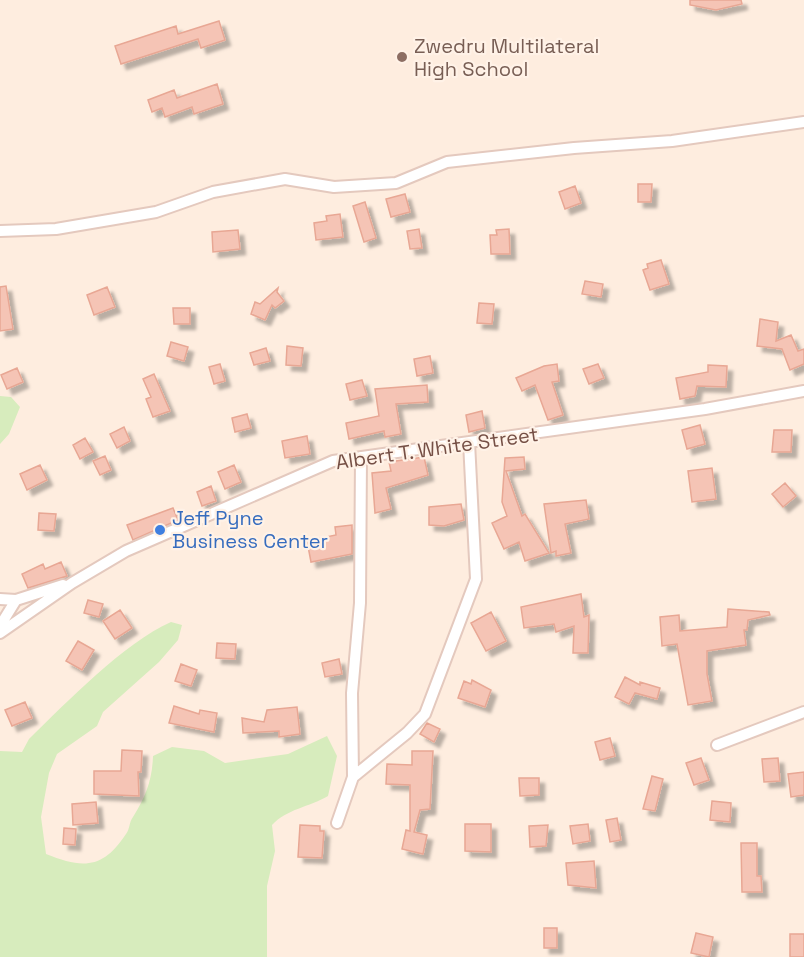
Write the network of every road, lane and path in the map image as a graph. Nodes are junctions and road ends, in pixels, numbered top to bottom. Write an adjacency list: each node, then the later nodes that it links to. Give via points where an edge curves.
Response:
1 (804, 122): 2 (street, via 672,141 447,162 396,183 334,187 285,179 213,192 156,212 56,229)
2 (0, 231)
3 (804, 391): 4 (street, Albert T. White Street)
4 (469, 442): 5 (street, Albert T. White Street); 13 (street, via 476,579 425,714)
5 (361, 457): 6 (street, Albert T. White Street, via 333,461 126,551); 13 (street, via 360,591 352,693)
6 (72, 583): 8 (street); 10 (street, Albert T. White Street)
7 (0, 599): 8 (street)
8 (16, 600): 9 (street)
9 (0, 626)
10 (0, 633)
11 (804, 712): 12 (street)
12 (717, 745)
13 (353, 777): 14 (street)
14 (337, 823)

